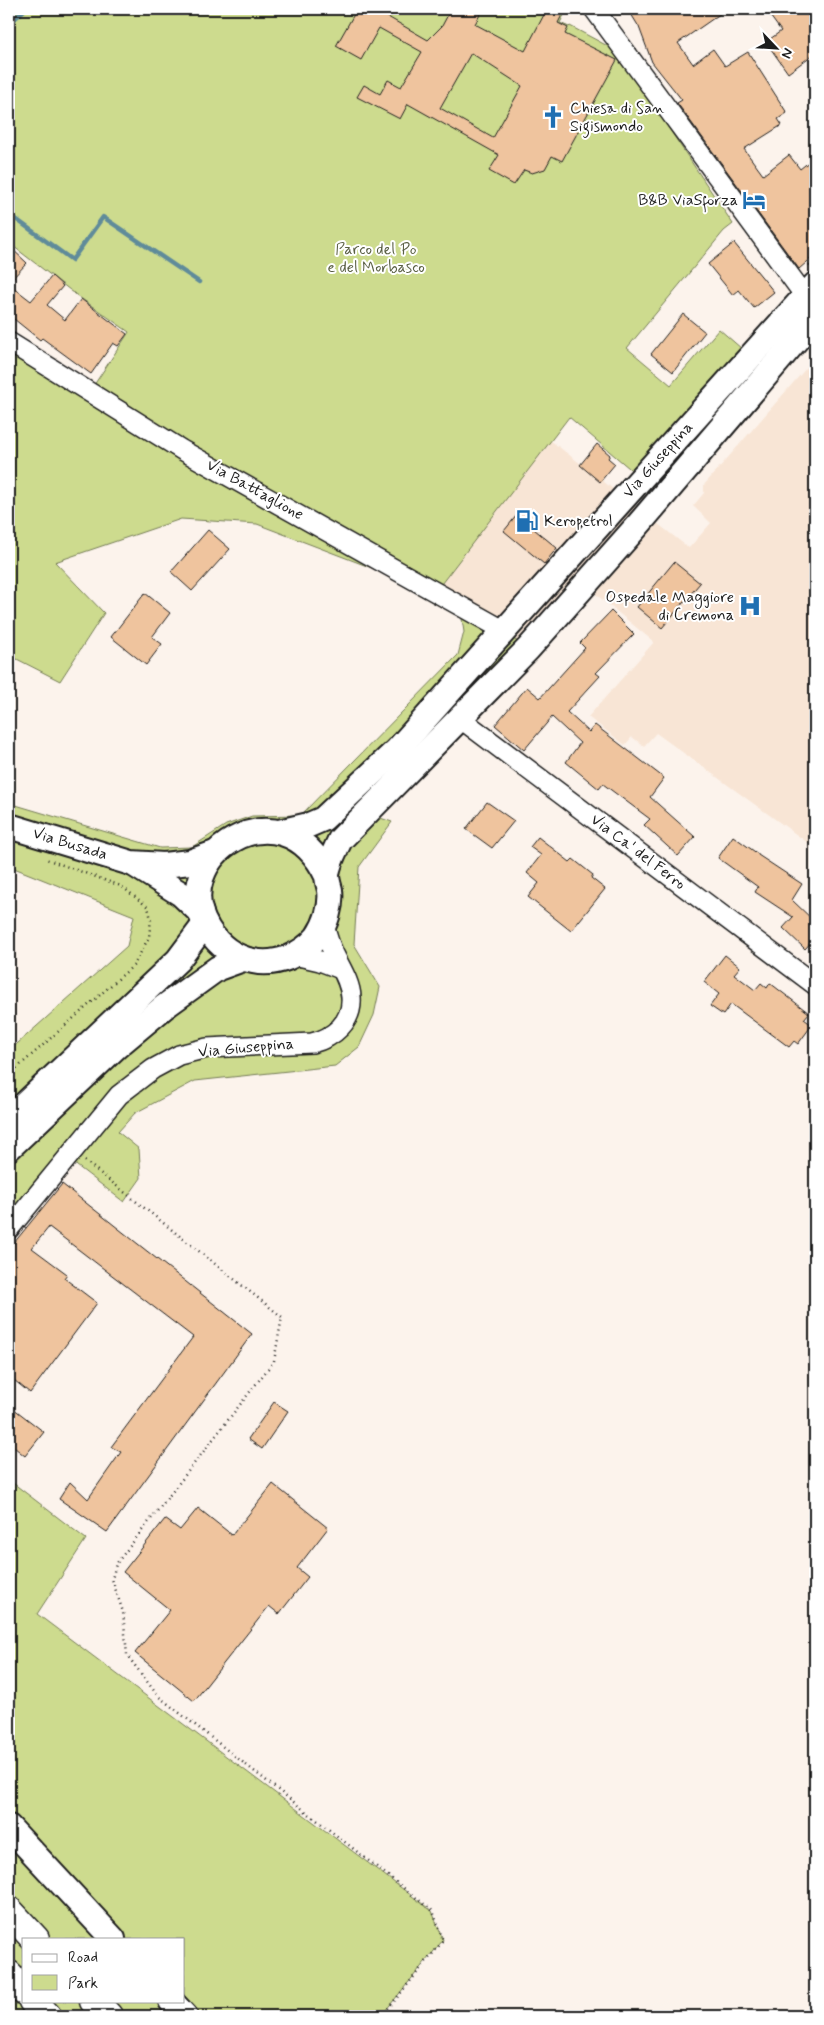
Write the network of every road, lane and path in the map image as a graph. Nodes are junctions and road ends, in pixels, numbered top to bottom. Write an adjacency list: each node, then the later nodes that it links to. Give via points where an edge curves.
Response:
1 (594, 9): 2 (street)
2 (810, 290): 5 (main road, Via Giuseppina)
3 (815, 318): 6 (main road, Via Giuseppina)
4 (9, 342): 5 (street, Via Battaglione, via 182,450)
5 (506, 631): 6 (main road); 7 (main road, Via Giuseppina)
6 (528, 649): 8 (main road, Via Giuseppina)
7 (440, 704): 8 (main road); 10 (main road, Via Giuseppina, via 397,750 323,819)
8 (460, 719): 14 (main road, Via Giuseppina, via 348,830 333,855); 20 (street, Via Ca' del Ferro)
9 (9, 826): 13 (main road, Via Busada)
10 (279, 832): 11 (main road, via 244,834); 14 (main road, via 309,848)
11 (215, 853): 13 (main road, Via Busada, via 190,862 164,865); 15 (main road, via 201,881 199,897)
12 (40, 857): 21 (path, via 121,886 148,907 151,919 149,937 134,964)
13 (132, 863): 15 (main road, Via Busada, via 181,894)
14 (327, 876): 16 (main road, via 330,901)
15 (203, 918): 18 (main road, via 214,939); 22 (main road, via 178,960)
16 (324, 925): 17 (main road, via 306,948); 19 (street, Via Giuseppina)
17 (294, 956): 18 (main road, via 269,962); 19 (street)
18 (243, 959): 23 (main road, via 218,968 164,1006)
19 (341, 969): 24 (street, Via Giuseppina, via 352,998 350,1012 335,1034 312,1043 207,1048 179,1056 153,1069 119,1095)
20 (815, 985)
21 (9, 1075)
22 (9, 1119)
23 (9, 1148)
24 (73, 1151): 25 (street, Via Giuseppina); 38 (path, via 282,1317 274,1361 116,1564 112,1579 123,1612 127,1656 158,1696 433,1911 443,1941)
25 (9, 1229)
26 (9, 1827): 29 (main road)
27 (9, 1911): 28 (highway)
28 (34, 1938)
29 (112, 1938)
30 (9, 1975): 31 (highway)
31 (22, 1989)
32 (34, 2002): 35 (highway)
33 (95, 2002): 36 (highway)
34 (172, 2002): 37 (main road)
35 (47, 2016)
36 (108, 2016)
37 (185, 2016)
38 (382, 2016)

